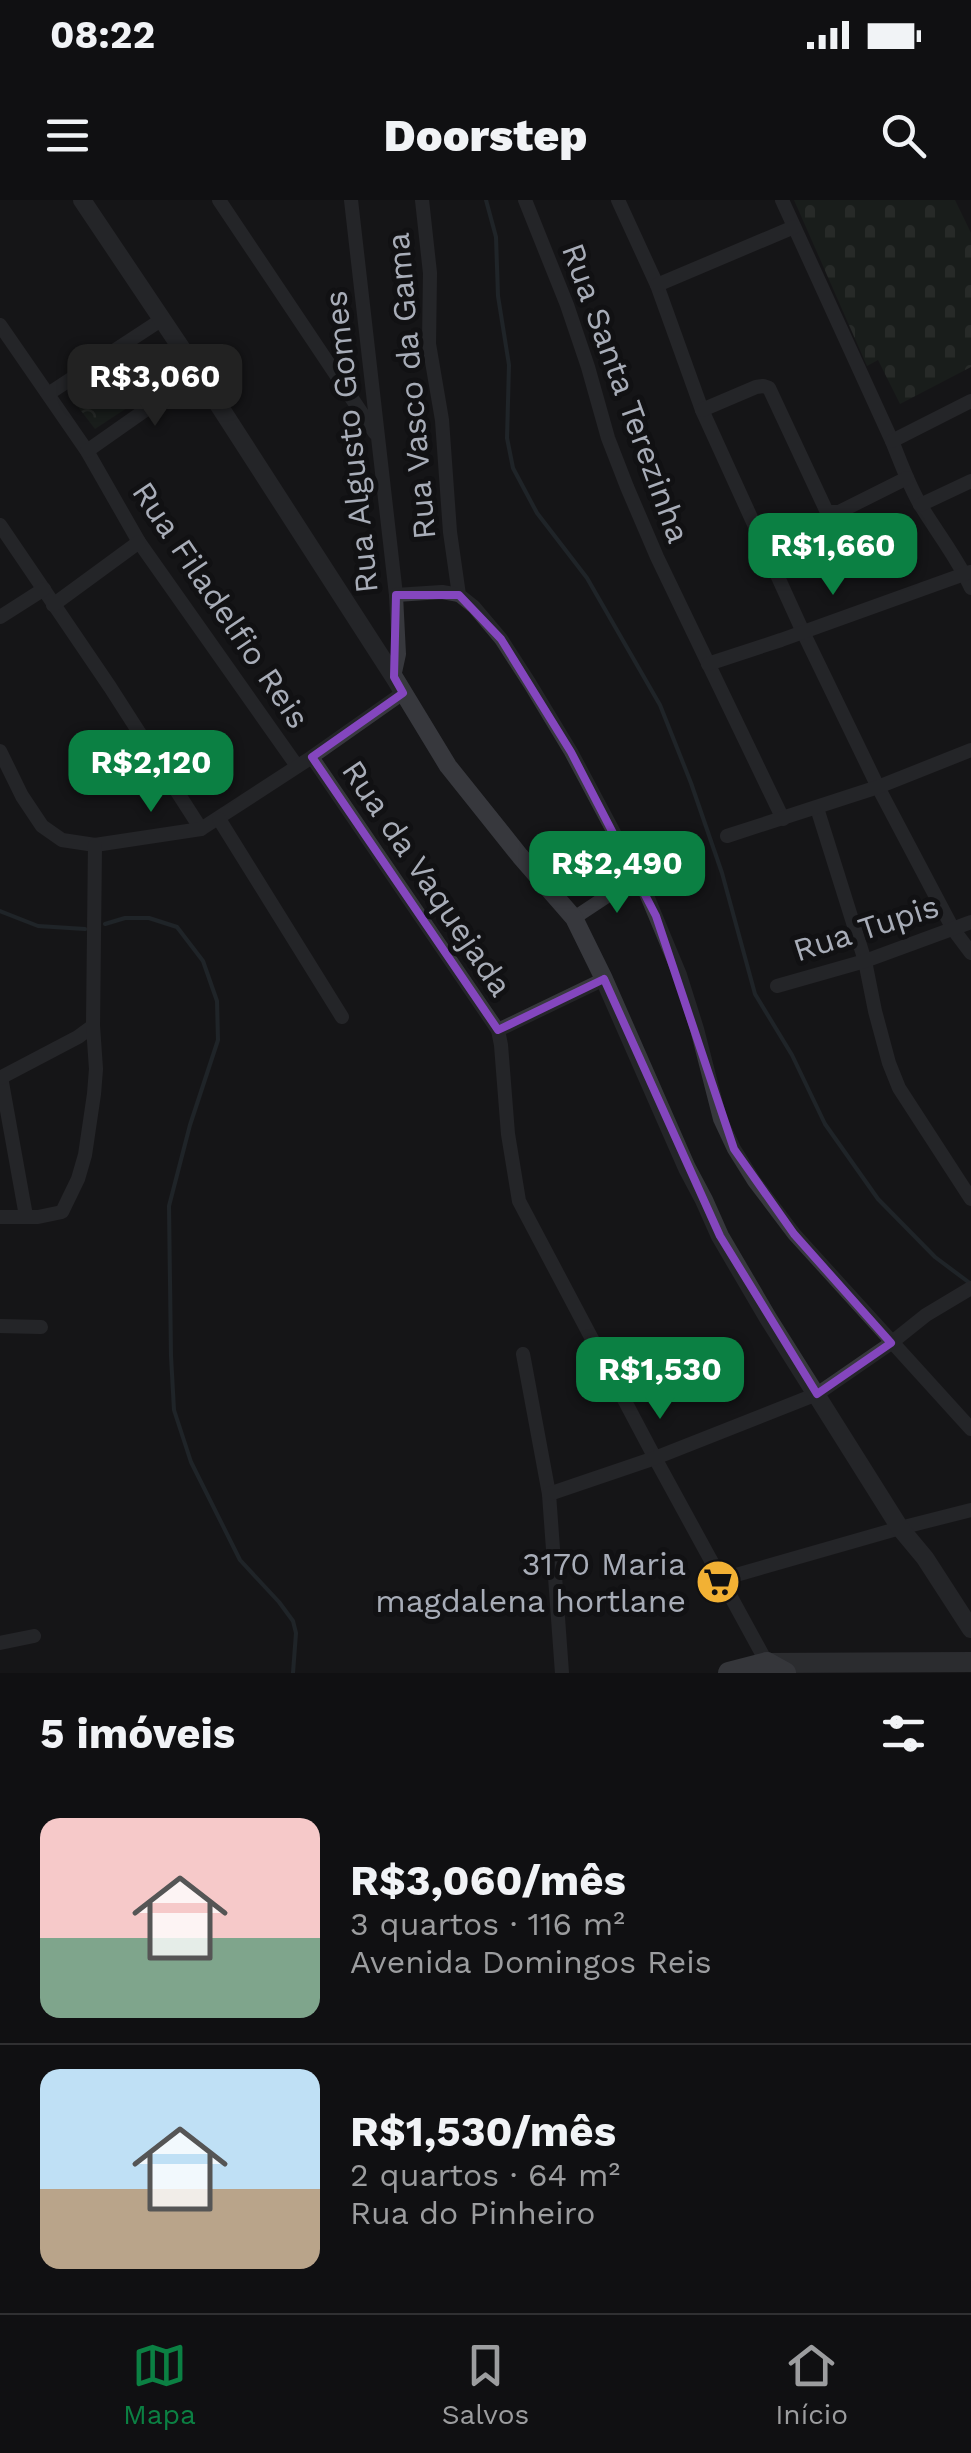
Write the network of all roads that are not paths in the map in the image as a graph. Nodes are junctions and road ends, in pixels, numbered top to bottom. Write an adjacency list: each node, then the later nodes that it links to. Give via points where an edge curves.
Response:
1 (82, 200): 10 (street)
2 (219, 200): 16 (street)
3 (352, 200): 16 (street, Rua Algusto Gomes)
4 (525, 200): 31 (street, Rua Santa Terezinha, via 626,486)
5 (618, 200): 9 (street)
6 (782, 200): 8 (street)
7 (419, 203): 26 (street, Rua Vasco da Gama)
8 (794, 226): 9 (street); 17 (street)
9 (656, 285): 15 (street)
10 (161, 320): 12 (street); 13 (street)
11 (0, 325): 13 (street, Rua Filadelfio Reis)
12 (198, 372): 18 (street); 32 (street)
13 (48, 394): 18 (street, Rua Filadelfio Reis)
14 (971, 400): 17 (street)
15 (702, 410): 19 (street, via 768,388 830,512); 30 (street)
16 (379, 438): 27 (street, Rua Algusto Gomes)
17 (892, 441): 19 (street)
18 (87, 450): 23 (street, Rua Filadelfio Reis)
19 (907, 478): 21 (street)
20 (971, 482): 21 (street)
21 (920, 505): 24 (street)
22 (0, 524): 25 (street)
23 (139, 542): 28 (street); 36 (street, Rua Filadelfio Reis)
24 (969, 578): 30 (street)
25 (44, 589): 28 (street); 29 (street)
26 (459, 594): 27 (street); 44 (street, via 501,639 530,684)
27 (396, 595): 32 (street, Rua Algusto Gomes)
28 (53, 605): 41 (street)
29 (0, 618)
30 (803, 632): 31 (street); 37 (street)
31 (708, 664): 40 (street, Rua Santa Terezinha)
32 (399, 685): 35 (street); 45 (street, via 448,766)
33 (971, 750): 37 (street)
34 (0, 751): 43 (street, via 42,826 62,840)
35 (312, 757): 36 (street); 54 (street, Rua da Vaquejada)
36 (297, 766): 39 (street)
37 (878, 787): 38 (street); 47 (street)
38 (817, 808): 40 (street); 49 (street)
39 (219, 819): 41 (street); 52 (street)
40 (784, 819): 42 (street)
41 (200, 829): 43 (street)
42 (727, 836)
43 (95, 845): 53 (street)
44 (636, 877): 45 (street); 62 (street, via 680,975 734,1149 794,1234)
45 (574, 918): 50 (street)
46 (971, 922): 47 (street, Rua Tupis)
47 (953, 929): 48 (street); 49 (street, Rua Tupis)
48 (971, 953)
49 (865, 961): 51 (street, Rua Tupis); 56 (street, via 899,1088)
50 (604, 979): 54 (street); 64 (street, via 720,1236)
51 (777, 986)
52 (342, 1017)
53 (93, 1026): 55 (street); 57 (street, via 94,1094 78,1179 62,1212)
54 (498, 1030): 66 (street, via 519,1201)
55 (1, 1077): 57 (street)
56 (971, 1199)
57 (26, 1216): 58 (street)
58 (0, 1218)
59 (971, 1288): 62 (street)
60 (0, 1326): 61 (street)
61 (42, 1326)
62 (892, 1344): 64 (street); 65 (street)
63 (523, 1354): 67 (street)
64 (817, 1394): 66 (street); 69 (street)
65 (971, 1429)
66 (655, 1458): 67 (street); 70 (street)
67 (549, 1494): 76 (street)
68 (971, 1510): 69 (street)
69 (900, 1528): 70 (street); 71 (street)
70 (722, 1579): 75 (street)
71 (971, 1629)
72 (34, 1636): 73 (street)
73 (0, 1643)
74 (971, 1662): 75 (main road)
75 (776, 1668): 77 (highway)
76 (562, 1673)
77 (729, 1673)

